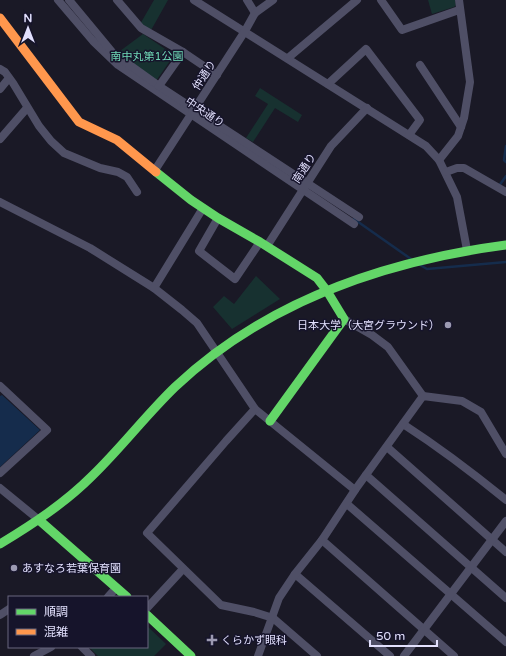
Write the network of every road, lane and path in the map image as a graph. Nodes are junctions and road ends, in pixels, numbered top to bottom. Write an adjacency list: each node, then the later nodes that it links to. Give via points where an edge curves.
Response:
1 (58, 0): 25 (street, 中央通り, via 106,55)
2 (117, 0): 14 (street, via 141,28)
3 (194, 0): 13 (street)
4 (247, 0): 11 (street)
5 (273, 0): 11 (street)
6 (357, 0): 15 (street)
7 (381, 0): 10 (street, via 402,30)
8 (459, 0): 10 (street)
9 (73, 1): 21 (street, 中央通り, via 113,54)
10 (459, 10): 26 (street, via 470,82)
11 (255, 13): 13 (street, 仲通り)
12 (0, 18): 30 (street, via 79,122 117,140)
13 (245, 31): 15 (street); 18 (street, 仲通り)
14 (183, 52): 18 (street); 21 (street)
15 (288, 58): 20 (street)
16 (420, 65): 26 (street)
17 (0, 69): 19 (street)
18 (217, 75): 25 (street, 仲通り)
19 (9, 78): 22 (street); 23 (street)
20 (328, 84): 24 (street); 27 (street, via 366,49 420,120)
21 (159, 86): 25 (street, 中央通り)
22 (0, 88)
23 (27, 108): 28 (street); 33 (street, via 64,154 118,172 127,178)
24 (367, 108): 27 (street); 32 (street, 南通り, via 331,146)
25 (192, 112): 30 (street, 仲通り); 32 (street, 中央通り)
26 (461, 127): 29 (street, via 458,136)
27 (409, 135): 29 (street, via 426,146)
28 (0, 139)
29 (439, 160): 31 (street)
30 (155, 170): 36 (street)
31 (446, 172): 34 (street, via 464,168); 42 (street, via 457,197)
32 (305, 187): 37 (street, 中央通り); 39 (street, 中央通り); 40 (street, 南通り)
33 (137, 192)
34 (506, 192)
35 (0, 202): 43 (street, via 90,248)
36 (203, 208): 38 (street); 43 (street)
37 (359, 217)
38 (218, 218): 40 (street); 40 (street, 南通り, via 199,250 235,279)
39 (354, 224)
40 (263, 244): 44 (street, via 318,276)
41 (506, 245): 42 (street)
42 (467, 250): 44 (street, via 404,264 360,277)
43 (154, 288): 46 (street, via 197,323)
44 (328, 291): 45 (street); 46 (street, via 253,328)
45 (344, 319): 48 (street, via 372,334 388,347); 50 (street)
46 (217, 353): 49 (street); 60 (street, via 161,401 92,476)
47 (0, 386): 54 (street, via 47,430)
48 (423, 396): 51 (street); 53 (street, via 462,401 481,412)
49 (255, 409): 50 (street); 67 (street, via 147,533)
50 (270, 421): 57 (street)
51 (404, 424): 52 (street); 58 (street, via 441,449)
52 (387, 447): 55 (street); 62 (street)
53 (506, 454)
54 (0, 473)
55 (366, 475): 57 (street); 66 (street)
56 (0, 488): 60 (street)
57 (355, 490): 59 (street)
58 (506, 500)
59 (347, 504): 63 (street); 70 (street)
60 (39, 520): 64 (street); 69 (street)
61 (506, 521): 62 (street)
62 (492, 539): 65 (street); 66 (street)
63 (322, 540): 68 (street); 77 (street)
64 (0, 544)
65 (506, 552)
66 (472, 566): 70 (street); 73 (street)
67 (183, 569): 74 (street); 76 (street, via 221,605)
68 (295, 574): 76 (street, via 279,598); 86 (street)
69 (116, 588): 71 (street); 72 (street)
70 (450, 594): 77 (street); 78 (street)
71 (109, 596)
72 (126, 596)
73 (506, 598)
74 (148, 607)
75 (148, 616): 83 (street)
76 (272, 618): 84 (street); 85 (street)
77 (424, 630): 87 (street); 88 (street)
78 (506, 642)
79 (49, 648): 81 (street)
80 (83, 648): 82 (street)
81 (34, 656)
82 (91, 656)
83 (191, 656)
84 (258, 656)
85 (318, 656)
86 (390, 656)
87 (404, 656)
88 (454, 656)

